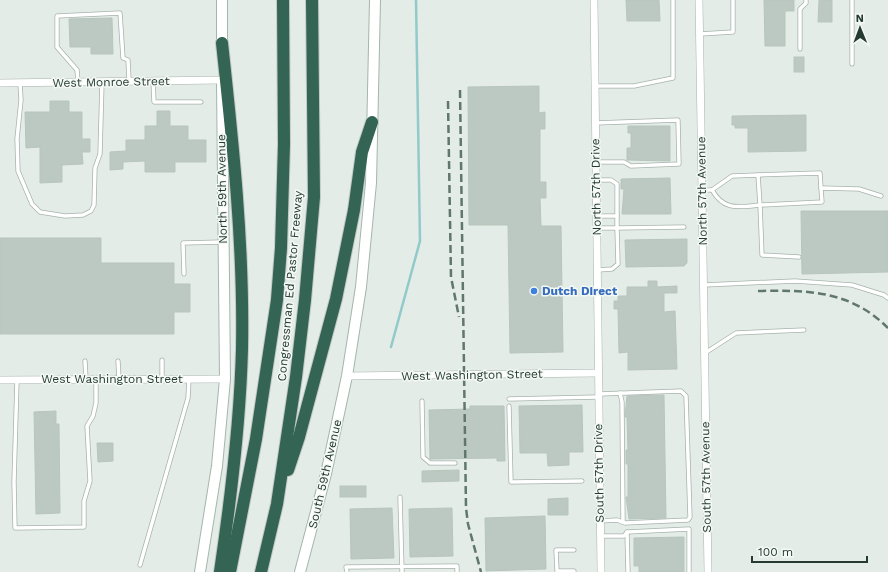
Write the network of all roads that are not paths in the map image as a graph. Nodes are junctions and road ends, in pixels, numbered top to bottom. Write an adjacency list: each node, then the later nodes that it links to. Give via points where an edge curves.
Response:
1 (222, 0): 12 (main road, North 59th Avenue)
2 (283, 0): 80 (highway, Congressman Ed Pastor Freeway, via 284,144 277,300 256,439)
3 (312, 0): 69 (highway, Congressman Ed Pastor Freeway, via 314,197 296,377)
4 (375, 0): 24 (main road)
5 (594, 0): 22 (street, North 57th Drive)
6 (673, 0): 22 (lane, via 673,78 634,86)
7 (700, 0): 11 (street, North 57th Avenue)
8 (733, 0): 11 (lane, via 734,32)
9 (806, 0): 13 (lane, via 800,9)
10 (852, 0): 14 (lane)
11 (700, 34): 30 (street, North 57th Avenue)
12 (222, 43): 15 (main road, North 59th Avenue); 79 (highway, via 239,232 242,347 236,459)
13 (800, 49)
14 (852, 64)
15 (222, 80): 18 (street, West Monroe Street); 39 (main road, North 59th Avenue)
16 (102, 81): 17 (street, West Monroe Street); 19 (street, West Monroe Street); 21 (lane, via 100,154 95,168 94,205 91,211 83,215 65,216 40,212 32,204 18,171)
17 (129, 81): 18 (street, West Monroe Street); 19 (lane, via 128,60 123,58 120,13 57,16 58,47 78,70)
18 (153, 81): 23 (lane, via 154,102)
19 (78, 82): 21 (street, West Monroe Street)
20 (0, 83): 21 (street, West Monroe Street)
21 (20, 83)
22 (595, 86): 25 (street, North 57th Drive)
23 (201, 102)
24 (372, 122): 51 (main road, via 366,246); 69 (highway, via 362,152 354,210 336,299 299,437)
25 (595, 123): 26 (street, North 57th Drive); 26 (lane, via 678,120 678,164 631,166 624,162)
26 (595, 162): 28 (street, North 57th Drive)
27 (758, 176): 29 (lane, via 820,173); 31 (lane, via 732,176); 33 (lane)
28 (596, 180): 34 (street, North 57th Drive); 35 (lane, via 611,180 617,184)
29 (821, 188): 32 (lane, via 859,189); 33 (lane, via 822,202)
30 (702, 190): 31 (lane); 43 (street, North 57th Avenue)
31 (712, 190): 33 (lane, via 718,200 728,206)
32 (881, 196)
33 (760, 205): 40 (lane, via 762,255)
34 (596, 216): 35 (lane); 37 (street, North 57th Drive)
35 (616, 216): 38 (lane)
36 (684, 227): 38 (lane)
37 (596, 228): 38 (lane); 41 (street, North 57th Drive)
38 (617, 228): 41 (lane, via 618,264 612,269)
39 (223, 242): 42 (lane, via 183,243); 57 (main road, North 59th Avenue)
40 (799, 257)
41 (597, 270): 50 (street, North 57th Drive)
42 (184, 274)
43 (704, 285): 44 (lane, via 795,281 852,285); 46 (street, North 57th Avenue)
44 (888, 298)
45 (804, 330): 46 (lane, via 736,333)
46 (705, 354): 60 (street, North 57th Avenue)
47 (162, 360): 55 (lane)
48 (85, 361): 52 (lane)
49 (118, 361): 54 (lane)
50 (598, 373): 51 (street, West Washington Street); 62 (street, South 57th Drive)
51 (347, 376): 82 (main road, South 59th Avenue, via 326,474)
52 (86, 379): 53 (street, West Washington Street); 59 (street, West Washington Street)
53 (96, 379): 54 (street, West Washington Street); 59 (lane, via 96,403 88,426 90,481 84,501 84,527 15,528)
54 (119, 379): 55 (street, West Washington Street)
55 (162, 379): 56 (street, West Washington Street)
56 (189, 379): 57 (street, West Washington Street); 75 (lane, via 188,398)
57 (225, 379): 78 (main road, via 217,466)
58 (0, 380): 59 (street, West Washington Street)
59 (17, 380)
60 (705, 381): 89 (street, South 57th Avenue)
61 (620, 393): 62 (lane); 71 (lane); 71 (lane, via 681,391 686,396 690,518)
62 (598, 396): 63 (lane); 70 (street, South 57th Drive)
63 (509, 398)
64 (422, 401): 66 (lane, via 424,457 430,463)
65 (509, 406): 67 (lane, via 511,482)
66 (455, 463)
67 (582, 482)
68 (400, 497): 76 (lane)
69 (277, 504): 81 (highway, Congressman Ed Pastor Freeway)
70 (600, 521): 71 (lane); 73 (street, South 57th Drive)
71 (622, 522)
72 (627, 532): 73 (lane, via 624,536); 87 (lane); 88 (lane, via 689,529)
73 (600, 536): 86 (street, South 57th Drive)
74 (574, 550): 77 (lane, via 556,550 557,571)
75 (140, 565)
76 (402, 566): 83 (lane, via 346,567); 84 (lane); 85 (lane, via 457,566)
77 (574, 571)
78 (200, 572)
79 (220, 572)
80 (230, 572)
81 (261, 572)
82 (300, 572)
83 (347, 572)
84 (402, 572)
85 (457, 572)
86 (601, 572)
87 (628, 572)
88 (690, 572)
89 (708, 572)

